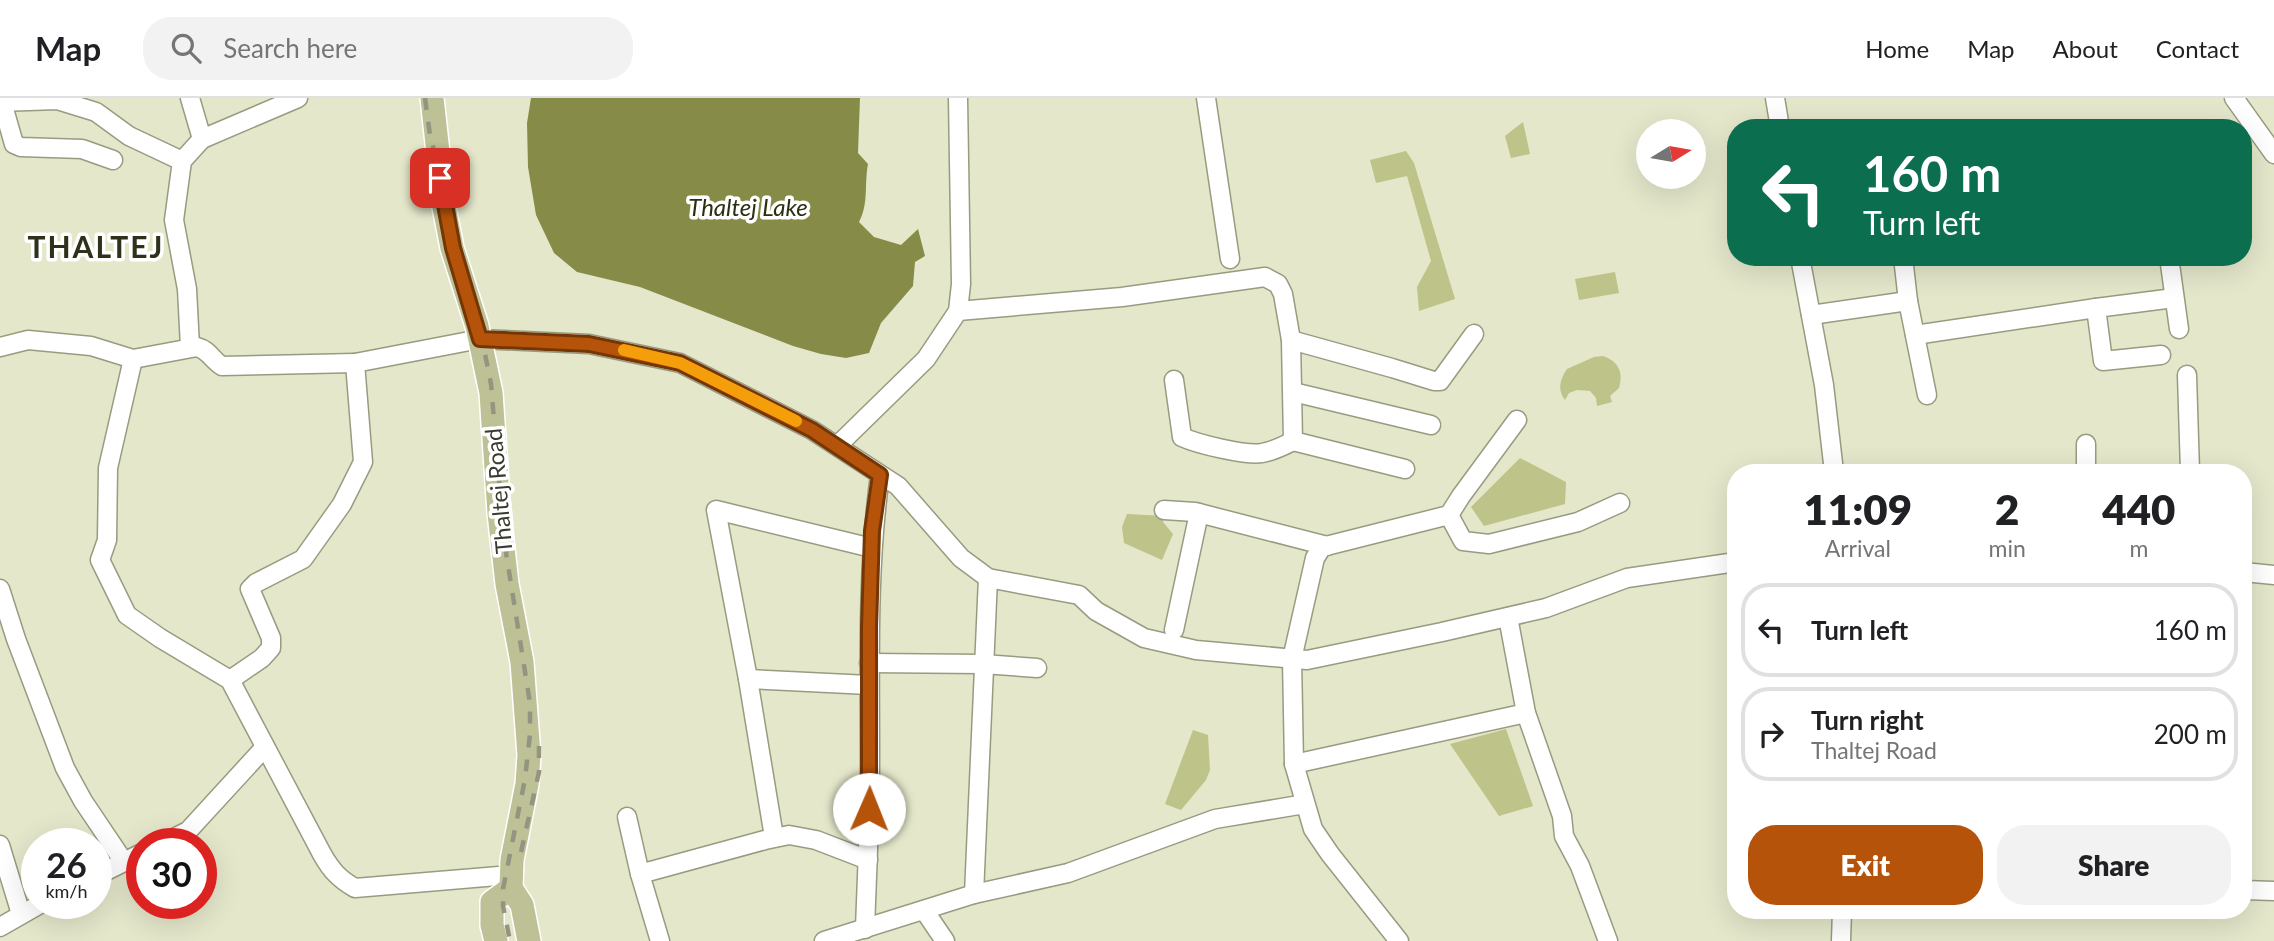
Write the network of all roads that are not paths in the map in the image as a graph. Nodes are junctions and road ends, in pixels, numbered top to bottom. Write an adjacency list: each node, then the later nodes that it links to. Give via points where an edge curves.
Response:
1 (190, 98): 12 (street)
2 (298, 98): 12 (street)
3 (432, 98): 28 (main road, Thaltej Road, via 447,220)
4 (958, 98): 23 (street)
5 (1206, 98): 16 (street)
6 (1775, 98): 9 (street)
7 (2234, 98): 10 (street)
8 (1, 102): 14 (street, via 14,144 82,149); 15 (street, via 57,100 96,112 130,136)
9 (1778, 119)
10 (2251, 119)
11 (2252, 121): 13 (street)
12 (202, 139): 15 (street)
13 (2272, 146)
14 (113, 160)
15 (182, 160): 31 (street, via 174,220 187,289)
16 (1230, 259)
17 (1802, 266): 24 (street)
18 (1904, 266): 21 (street)
19 (2169, 266): 20 (street)
20 (2174, 298): 22 (street); 25 (street)
21 (1908, 301): 24 (street); 27 (street)
22 (2096, 308): 27 (street); 32 (street, via 2103,361)
23 (958, 311): 29 (street, via 1122,297 1265,277 1278,284 1283,294); 43 (street, via 926,359)
24 (1811, 315): 44 (street)
25 (2179, 329)
26 (1474, 334): 29 (street, via 1440,381 1434,382)
27 (1915, 335): 38 (street)
28 (480, 339): 34 (street); 43 (street, via 589,344 680,363); 81 (main road, Thaltej Road, via 491,393 500,525 522,662 529,755)
29 (1291, 340): 37 (street)
30 (0, 347): 33 (street, via 28,340 92,346)
31 (190, 347): 33 (street); 34 (street, via 204,349 222,366)
32 (2161, 355)
33 (133, 359): 67 (street, via 108,468 107,540 100,560 127,615)
34 (355, 363): 67 (street, via 363,462 342,505 303,559 250,589 271,648)
35 (2186, 375): 46 (street)
36 (1174, 380): 41 (street, via 1182,437 1258,454)
37 (1293, 392): 40 (street); 41 (street)
38 (1927, 395)
39 (1517, 420): 52 (street)
40 (1431, 425)
41 (1293, 440): 47 (street)
42 (2086, 444): 45 (street)
43 (837, 446): 48 (street)
44 (1833, 464)
45 (2086, 464)
46 (2190, 464)
47 (1405, 469)
48 (880, 475): 54 (street); 58 (street, via 898,486 961,558)
49 (1620, 503): 52 (street, via 1578,522 1489,544 1463,541)
50 (1164, 510): 51 (street)
51 (1199, 513): 53 (street); 61 (street)
52 (1449, 515): 53 (street)
53 (1328, 546): 62 (street, via 1315,558)
54 (872, 548): 63 (street); 66 (street, via 716,510)
55 (1727, 563): 60 (street, via 1627,578)
56 (2252, 573): 57 (street)
57 (2274, 575)
58 (988, 578): 62 (street, via 1079,595 1096,611 1144,638 1196,650); 64 (street)
59 (0, 589): 78 (street, via 65,768)
60 (1508, 617): 62 (street, via 1307,660); 69 (street)
61 (1174, 630)
62 (1292, 659): 71 (street)
63 (869, 663): 64 (street); 68 (street)
64 (984, 664): 65 (street); 84 (street)
65 (1037, 668)
66 (748, 679): 68 (street); 75 (street)
67 (230, 680): 70 (street)
68 (869, 685): 77 (street)
69 (1526, 713): 71 (street); 96 (street, via 1562,816 1564,836)
70 (265, 747): 74 (street); 81 (street, via 329,868 355,888)
71 (1294, 764): 72 (street)
72 (1305, 804): 84 (street, via 1216,819 1068,873); 95 (street, via 1330,854)
73 (626, 817): 80 (street)
74 (191, 828)
75 (774, 838): 77 (street, via 801,836); 80 (street)
76 (0, 845): 86 (street)
77 (867, 860): 89 (street)
78 (124, 862): 79 (street)
79 (112, 868)
80 (640, 874): 92 (street)
81 (511, 881): 90 (main road, Thaltej Road, via 492,902); 91 (main road, via 522,905)
82 (2252, 890): 83 (street)
83 (2274, 891)
84 (974, 894): 85 (street)
85 (924, 910): 89 (street); 94 (street)
86 (21, 914): 88 (street)
87 (1842, 919): 97 (street)
88 (0, 927)
89 (865, 929): 93 (street)
90 (496, 941)
91 (529, 941)
92 (660, 941)
93 (824, 941)
94 (945, 941)
95 (1399, 941)
96 (1608, 941)
97 (1841, 941)

